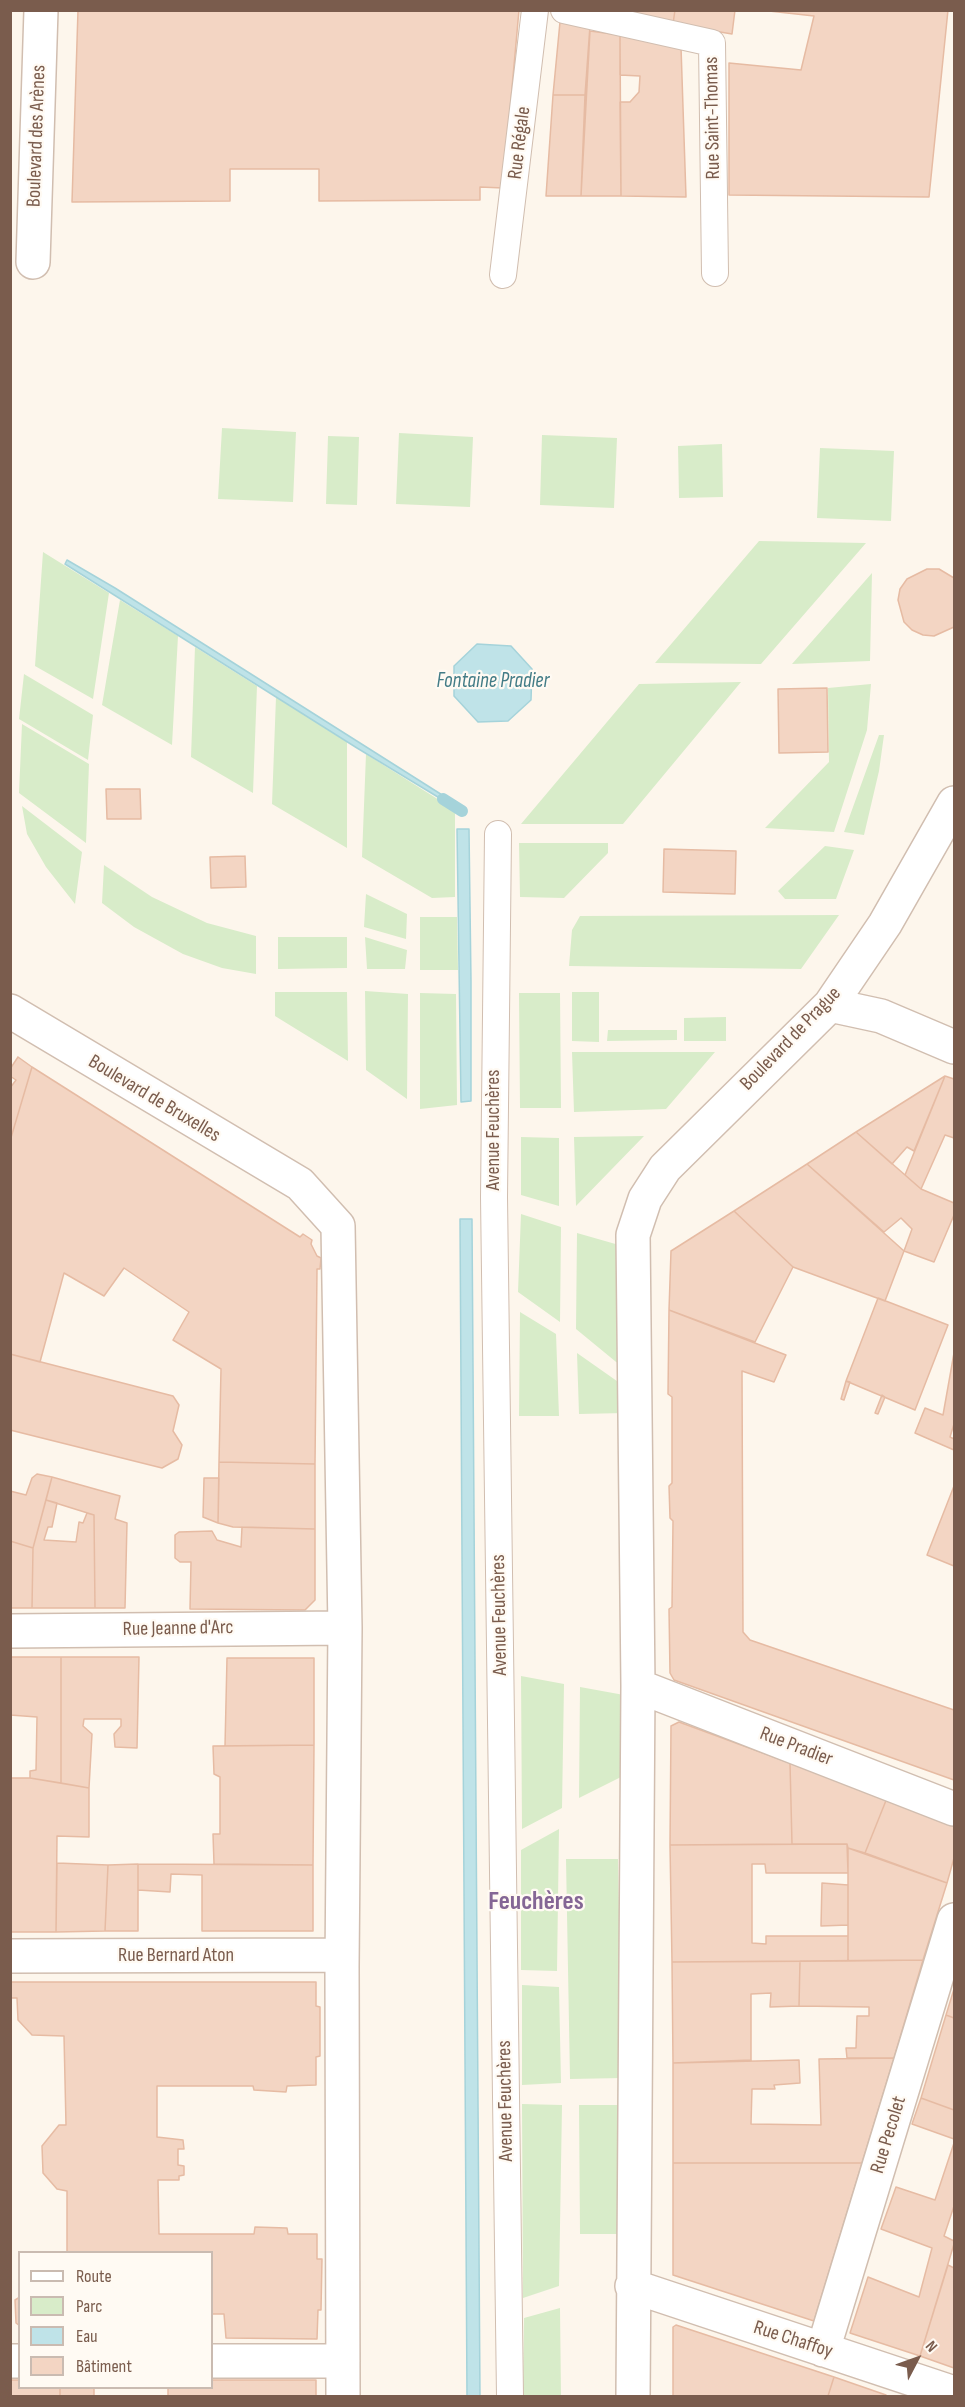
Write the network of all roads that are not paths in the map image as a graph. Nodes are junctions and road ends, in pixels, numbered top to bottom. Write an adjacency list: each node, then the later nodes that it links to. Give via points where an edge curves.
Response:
1 (41, 10): 4 (street, Boulevard des Arènes)
2 (535, 10): 6 (street, Rue Régale)
3 (564, 10): 5 (street, Rue Saint-Thomas, via 712,42)
4 (33, 262)
5 (715, 273)
6 (503, 275)
7 (954, 803): 10 (street, Boulevard de Prague, via 885,924)
8 (498, 834): 27 (street, Avenue Feuchères, via 494,1197)
9 (10, 996): 12 (street)
10 (830, 1005): 13 (street, via 881,1016); 16 (street, Boulevard de Prague, via 665,1168 645,1199 633,1234)
11 (10, 1011): 12 (street, Boulevard de Bruxelles)
12 (53, 1038): 14 (street, Boulevard de Bruxelles, via 300,1184 338,1226)
13 (954, 1047)
14 (345, 1628): 15 (street, Rue Jeanne d'Arc); 19 (street)
15 (10, 1631)
16 (638, 1686): 17 (street, Rue Pradier); 21 (street)
17 (954, 1809)
18 (954, 1920): 22 (street, Rue Pecolet)
19 (342, 1955): 20 (street, Rue Bernard Aton); 24 (street)
20 (10, 1956)
21 (632, 2286): 22 (street, Rue Chaffoy); 28 (street)
22 (823, 2349): 25 (street, Rue Chaffoy)
23 (213, 2361): 24 (street)
24 (343, 2361): 26 (street)
25 (954, 2393)
26 (343, 2397)
27 (510, 2397)
28 (633, 2397)

